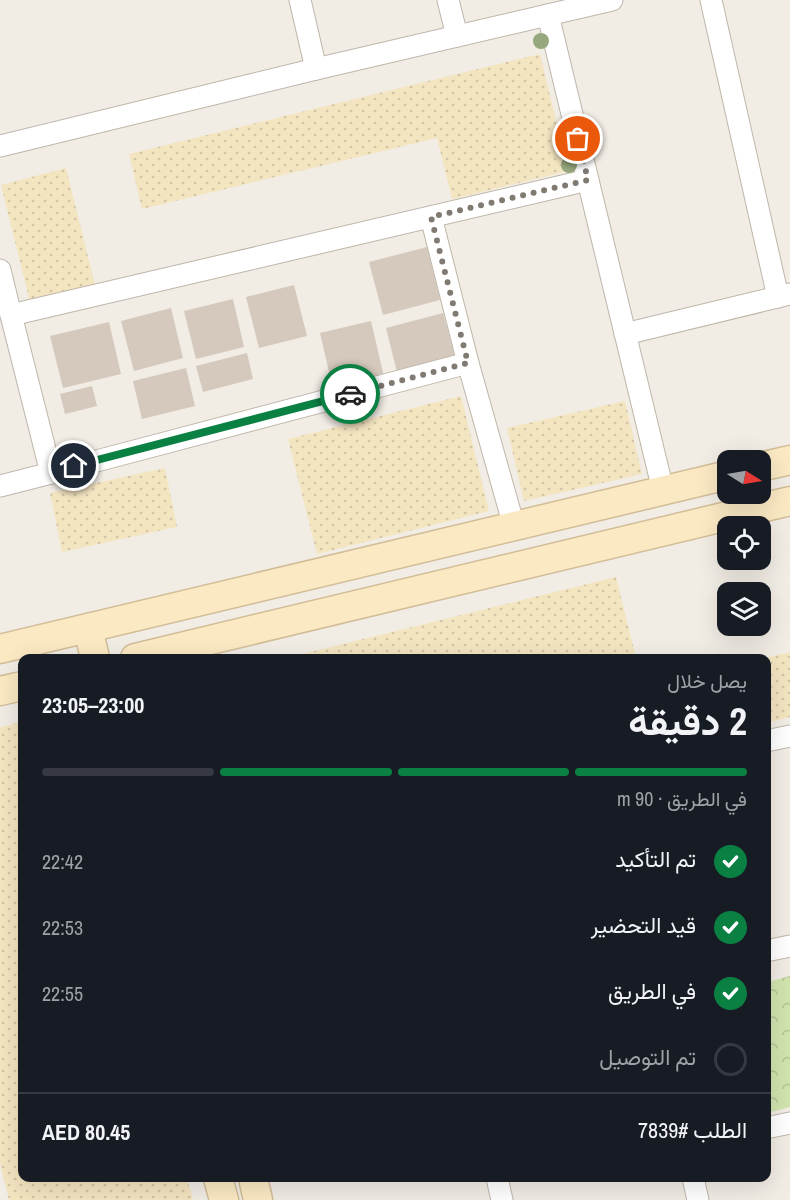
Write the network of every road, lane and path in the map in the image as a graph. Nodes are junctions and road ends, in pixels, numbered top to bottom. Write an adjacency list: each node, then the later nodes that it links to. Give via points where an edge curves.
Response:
1 (300, 0): 8 (street)
2 (448, 0): 7 (street)
3 (612, 0): 5 (street)
4 (711, 0): 13 (street)
5 (582, 3): 6 (street)
6 (548, 15): 7 (street); 10 (street)
7 (457, 36): 8 (street)
8 (316, 69): 9 (street)
9 (0, 146)
10 (588, 180): 11 (street); 15 (street)
11 (431, 217): 14 (street); 16 (street)
12 (0, 270): 14 (street)
13 (784, 296): 15 (street)
14 (11, 315): 19 (street)
15 (625, 334): 22 (street)
16 (468, 363): 19 (street); 24 (street)
17 (790, 460): 18 (main road)
18 (771, 464)
19 (51, 473): 21 (street)
20 (717, 478): 22 (main road)
21 (0, 486)
22 (663, 490): 24 (main road)
23 (790, 501): 30 (main road)
24 (514, 526): 25 (main road)
25 (118, 621): 26 (main road); 29 (main road)
26 (88, 628): 27 (main road); 28 (main road)
27 (0, 649)
28 (94, 654)
29 (127, 654)
30 (152, 654)
31 (18, 687): 32 (main road)
32 (0, 691)
33 (790, 736): 34 (street)
34 (771, 740)
35 (790, 946): 36 (street)
36 (771, 950)
37 (790, 1123): 38 (street)
38 (771, 1127)
39 (219, 1182): 43 (main road)
40 (254, 1182): 44 (main road)
41 (498, 1182): 45 (street)
42 (694, 1182): 46 (street)
43 (224, 1200)
44 (258, 1200)
45 (502, 1200)
46 (698, 1200)

